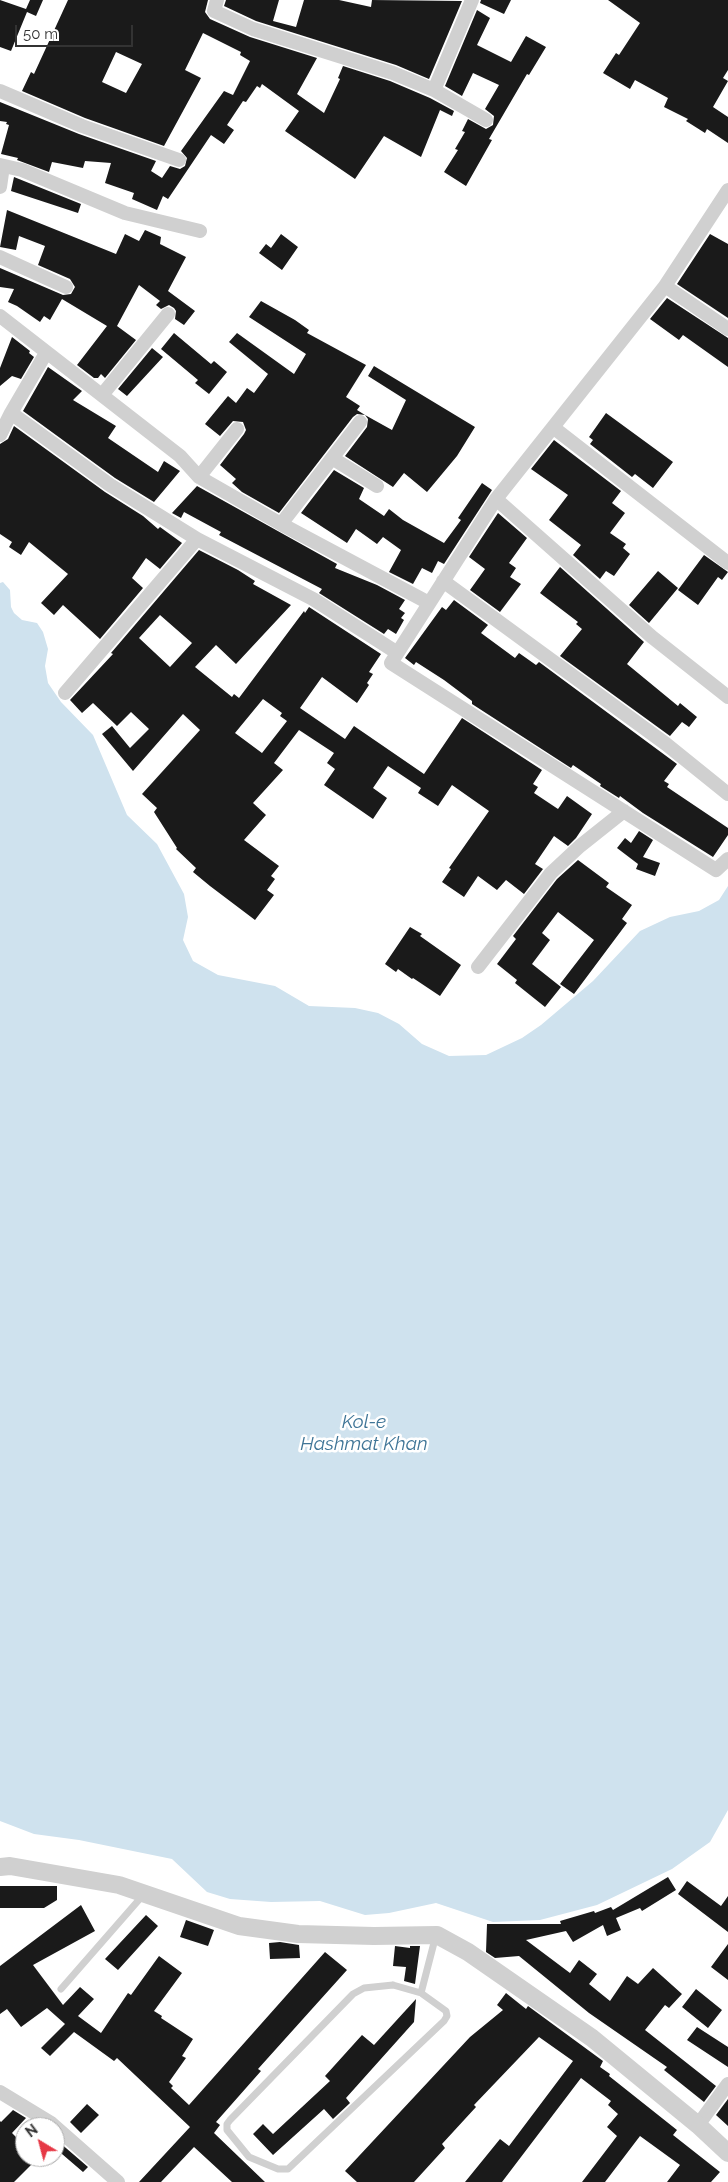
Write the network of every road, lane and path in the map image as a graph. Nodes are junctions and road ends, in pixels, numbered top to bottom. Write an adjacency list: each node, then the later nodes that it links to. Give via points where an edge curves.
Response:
1 (217, 0): 3 (street, via 214,10 253,30 393,73)
2 (472, 0): 3 (street)
3 (434, 90): 5 (street)
4 (0, 92): 6 (street, via 82,126)
5 (486, 120)
6 (179, 160)
7 (2, 165): 8 (street); 10 (street, via 125,212)
8 (0, 187)
9 (728, 190): 12 (street)
10 (200, 231)
11 (0, 257): 13 (street)
12 (665, 286): 16 (street); 21 (street)
13 (66, 287)
14 (168, 314): 18 (street)
15 (0, 316): 17 (street)
16 (728, 329)
17 (46, 353): 18 (street); 19 (street)
18 (102, 394): 25 (street, via 180,456)
19 (11, 413): 23 (street); 29 (street, via 110,486)
20 (360, 422): 24 (street)
21 (554, 428): 27 (street); 30 (street)
22 (236, 429): 25 (street)
23 (0, 435)
24 (332, 458): 26 (street); 28 (street)
25 (199, 477): 28 (street)
26 (377, 486)
27 (496, 499): 31 (street); 35 (street, via 652,637)
28 (281, 524): 32 (street)
29 (197, 539): 33 (street, via 313,600); 34 (street)
30 (728, 563)
31 (443, 581): 32 (street); 36 (street, via 666,744)
32 (429, 603): 33 (street)
33 (396, 652): 37 (street, via 391,662)
34 (65, 693)
35 (728, 697)
36 (728, 794)
37 (624, 811): 38 (street, via 716,870); 39 (street, via 551,873)
38 (728, 859)
39 (478, 967)
40 (0, 1867): 41 (street, via 10,1866 119,1886)
41 (144, 1894): 42 (street, via 239,1926 298,1934); 43 (lane)
42 (436, 1935): 44 (lane); 47 (street, via 468,1952 592,2038)
43 (61, 1989)
44 (421, 1993): 44 (lane, via 446,2012 444,2021 288,2169 278,2169 250,2157 227,2130 230,2120 358,1990 393,1985)
45 (728, 2084): 47 (street)
46 (0, 2092): 49 (street, via 51,2123)
47 (698, 2125): 48 (street)
48 (728, 2153)
49 (118, 2182)

